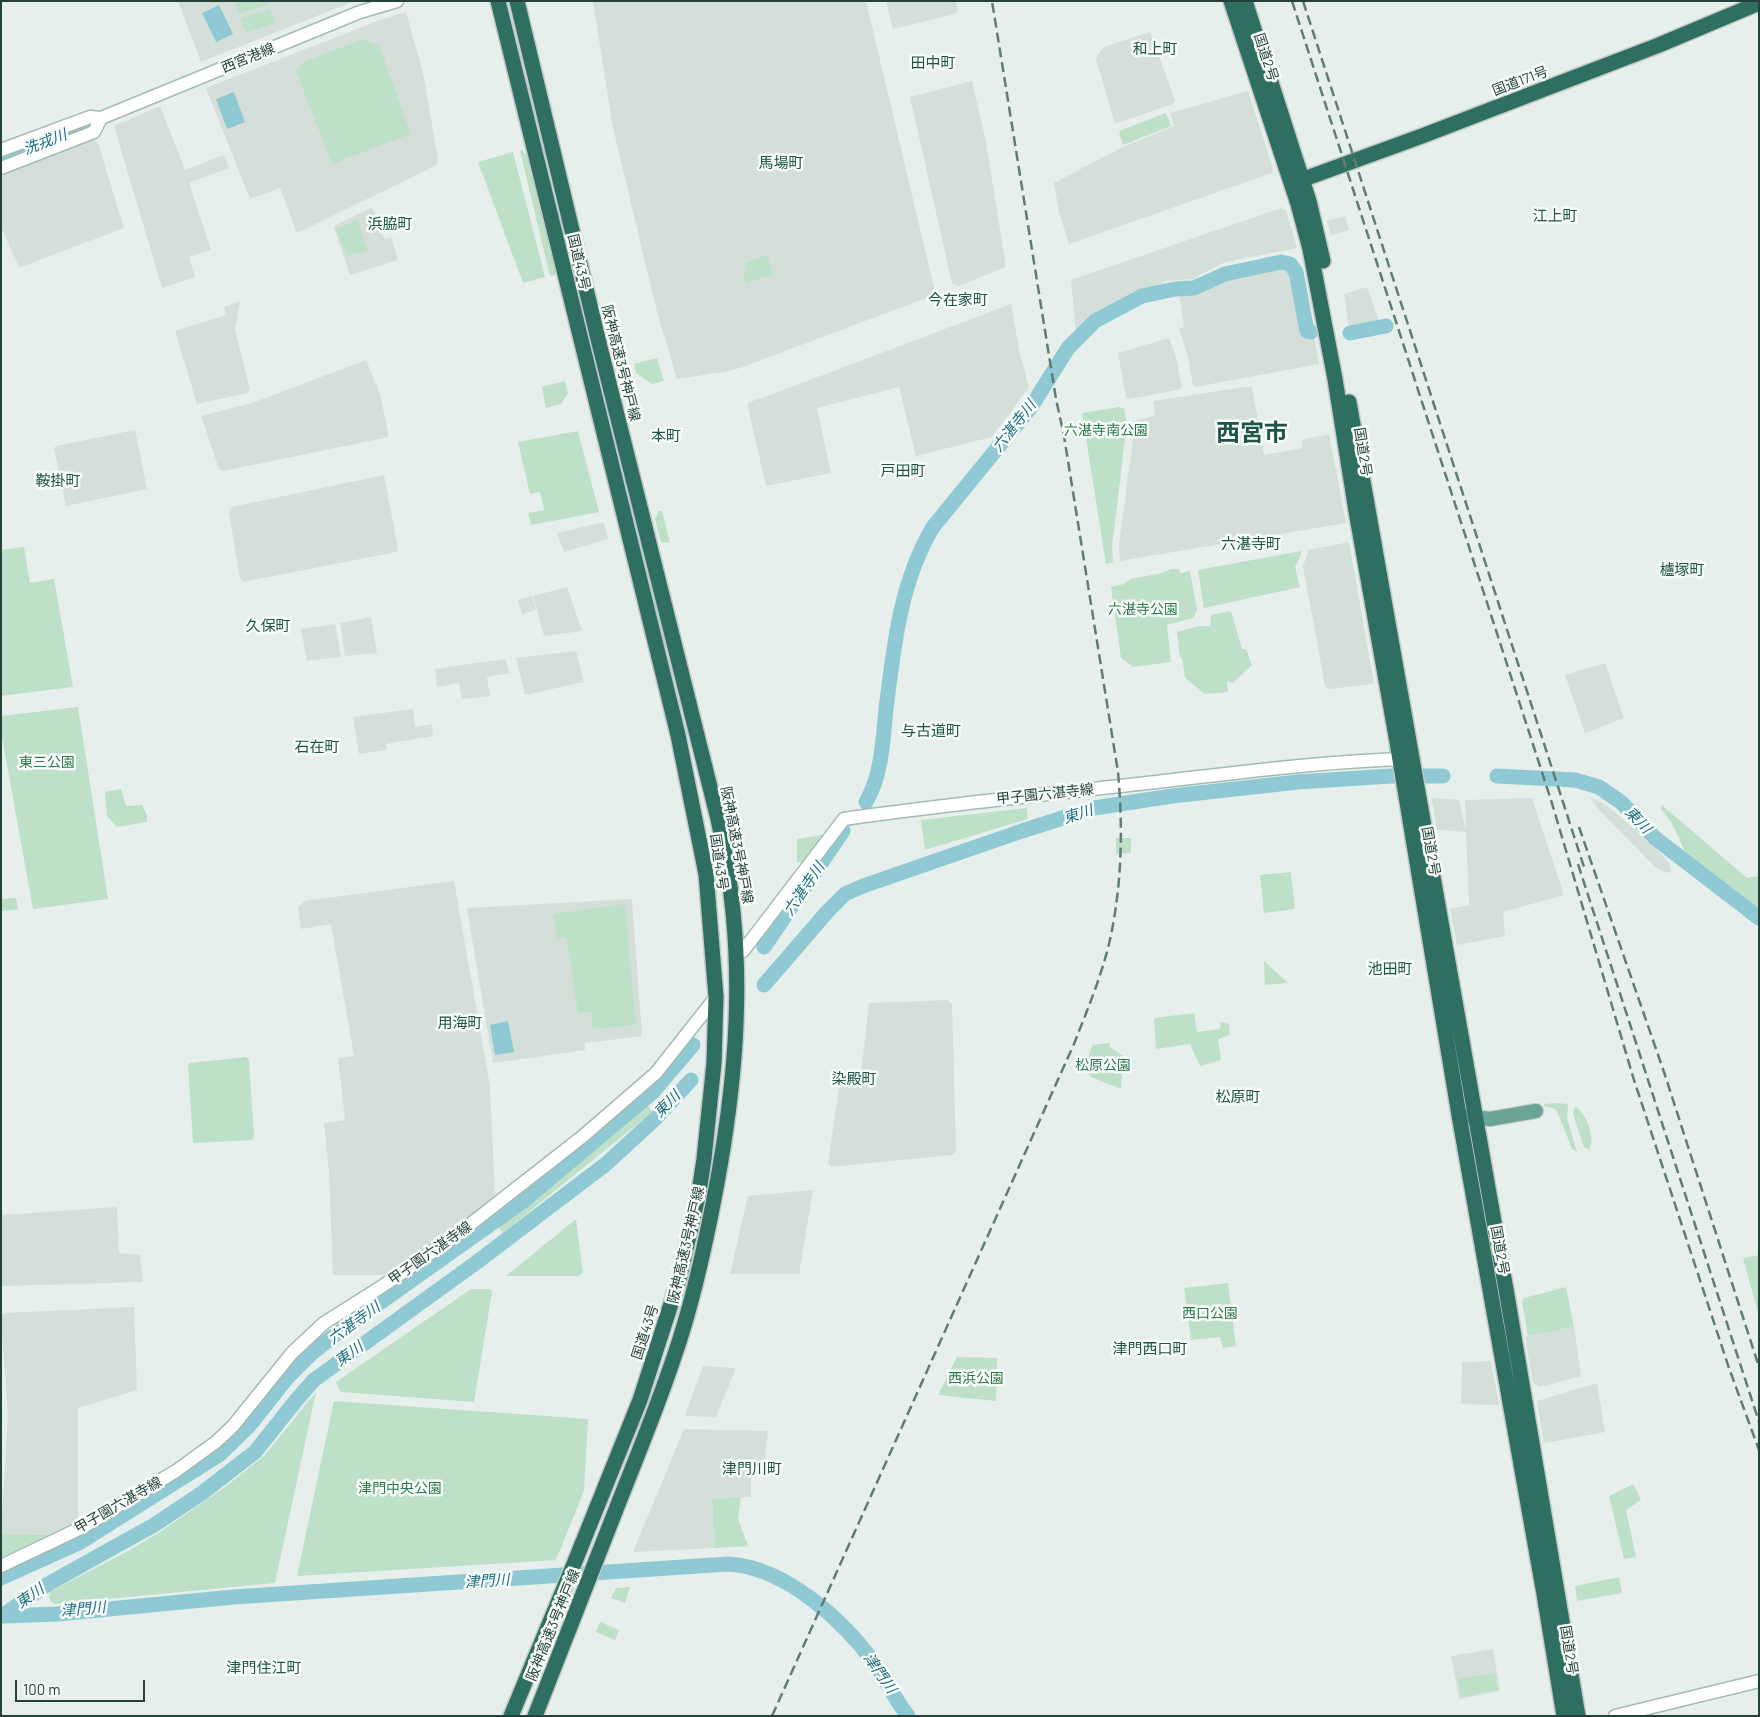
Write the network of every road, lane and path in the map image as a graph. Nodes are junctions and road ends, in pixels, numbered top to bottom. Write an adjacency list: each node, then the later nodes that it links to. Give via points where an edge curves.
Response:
1 (397, 1): 9 (main road, 西宮港線, via 360,12)
2 (498, 1): 16 (highway, 国道43号, via 678,735 706,874)
3 (505, 1): 23 (highway, 阪神高速3号神戸線, via 705,823 720,915 725,1011 715,1123 694,1244 675,1313 634,1433)
4 (517, 1): 24 (highway, 阪神高速3号神戸線, via 718,819 734,914 737,1009 727,1124 704,1247 687,1315 644,1438)
5 (526, 1): 15 (highway, 国道43号, via 675,620 706,735 728,833)
6 (1230, 1): 12 (highway, 国道2号)
7 (1245, 1): 12 (highway, 国道2号)
8 (1759, 4): 12 (highway, 国道171号, via 1650,49)
9 (101, 118): 10 (main road, 西宮港線, via 90,118); 11 (main road, 西宮港線, via 94,132)
10 (1, 150)
11 (1, 168)
12 (1297, 182): 13 (highway, 国道2号, via 1309,201 1322,256)
13 (1407, 764): 14 (highway, 国道2号); 15 (main road, 甲子園六湛寺線, via 1284,768 844,819)
14 (1411, 786): 18 (highway, 国道2号); 19 (highway, 国道2号)
15 (743, 951): 25 (highway, 国道43号, via 742,1039 736,1110 725,1187 706,1278 686,1350)
16 (716, 997): 20 (main road, 甲子園六湛寺線, via 656,1073 582,1137 454,1237 324,1322 216,1442 176,1471 83,1527); 22 (highway, 国道43号, via 714,1063 700,1183 678,1279 640,1400)
17 (1535, 1107): 19 (main road, via 1489,1112)
18 (1459, 1115): 19 (main road); 26 (highway, 国道2号)
19 (1475, 1117): 27 (highway, 国道2号)
20 (1, 1566)
21 (1759, 1681): 28 (main road)
22 (511, 1716)
23 (522, 1716)
24 (534, 1716)
25 (544, 1716)
26 (1564, 1716)
27 (1578, 1716)
28 (1615, 1716)

